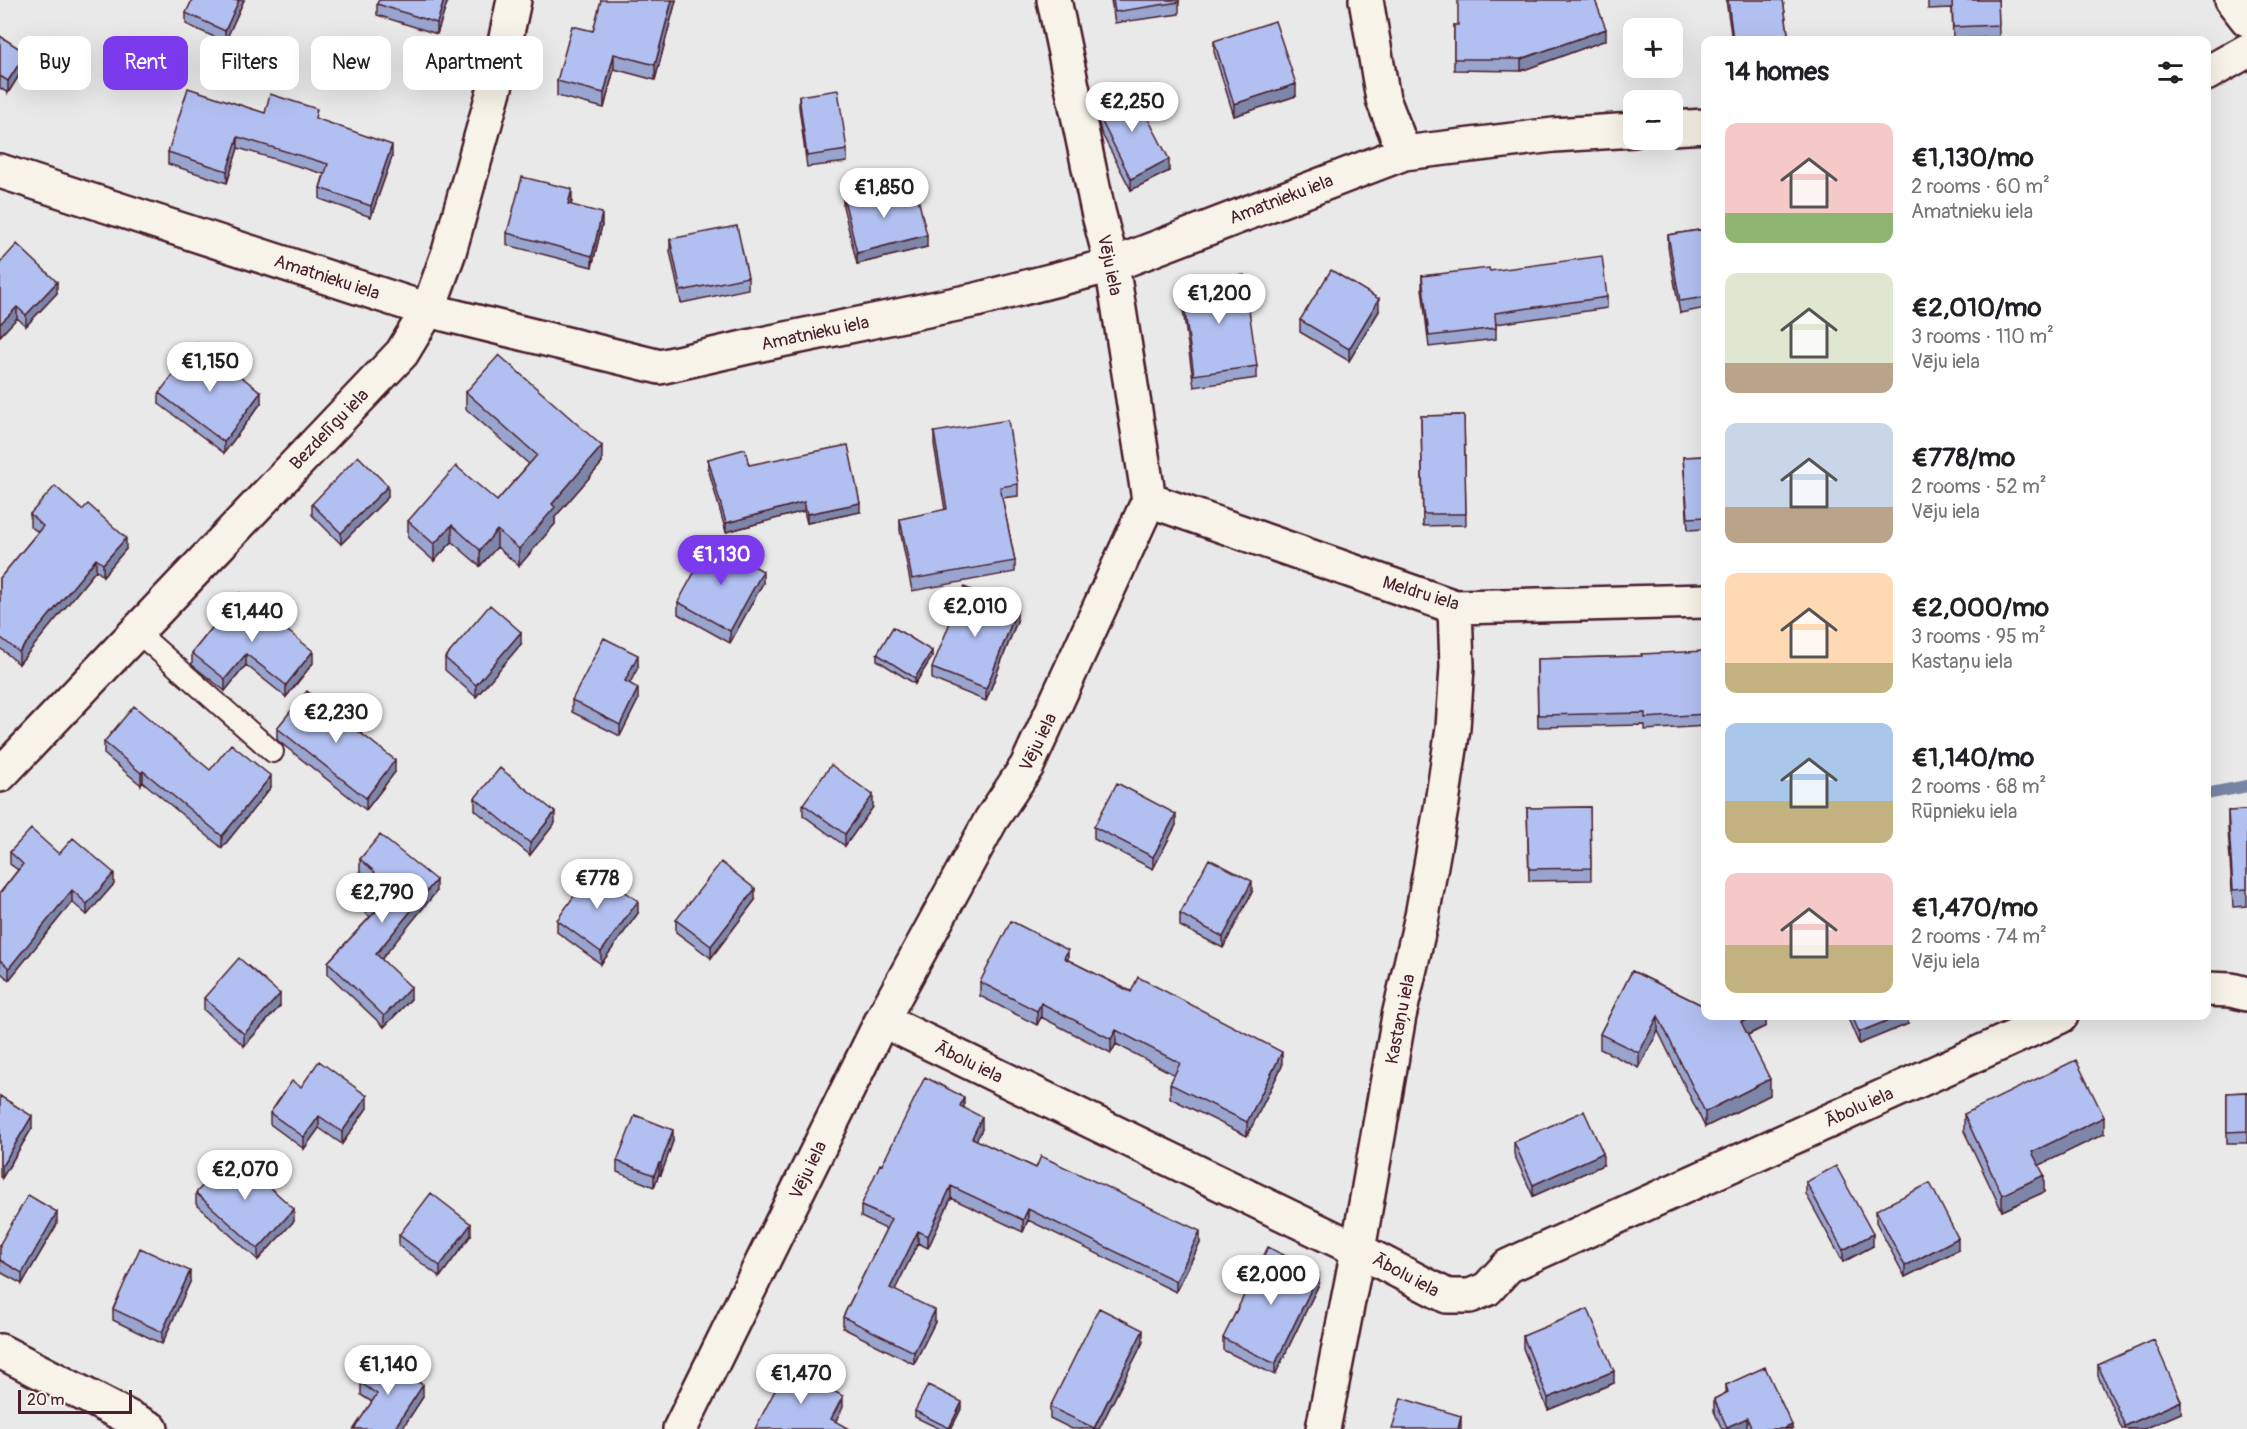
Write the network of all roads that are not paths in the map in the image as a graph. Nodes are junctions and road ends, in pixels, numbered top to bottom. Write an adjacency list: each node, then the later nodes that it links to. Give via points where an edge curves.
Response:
1 (514, 0): 14 (street, Bezdelīgu iela, via 488,115 449,252)
2 (1054, 0): 13 (street, Vēju iela)
3 (1366, 0): 11 (street, via 1383,99)
4 (2232, 0): 5 (street)
5 (2247, 19)
6 (2247, 51): 7 (street)
7 (2211, 71)
8 (1701, 126): 9 (street)
9 (1683, 127)
10 (1623, 131): 11 (street, Amatnieku iela)
11 (1404, 153): 13 (street, Amatnieku iela)
12 (0, 171): 14 (street, Amatnieku iela)
13 (1112, 265): 14 (street, Amatnieku iela, via 976,300 660,367); 15 (street, Vēju iela)
14 (428, 310): 18 (street, Bezdelīgu iela, via 402,353)
15 (1149, 500): 17 (street, Meldru iela); 23 (street, Vēju iela, via 1028,766 991,820)
16 (1701, 601): 17 (street, Meldru iela)
17 (1455, 607): 25 (street, Kastaņu iela, via 1453,728 1442,803)
18 (136, 631): 19 (lane); 20 (street, Bezdelīgu iela)
19 (273, 752)
20 (0, 775)
21 (2211, 989): 22 (street)
22 (2247, 994)
23 (882, 1020): 25 (street, Ābolu iela); 28 (street, Vēju iela)
24 (2052, 1020): 25 (street, Ābolu iela, via 1508,1266 1487,1289 1470,1296 1447,1296)
25 (1358, 1250): 29 (street, Kastaņu iela)
26 (0, 1351): 27 (street)
27 (151, 1429)
28 (680, 1429)
29 (1323, 1429)

